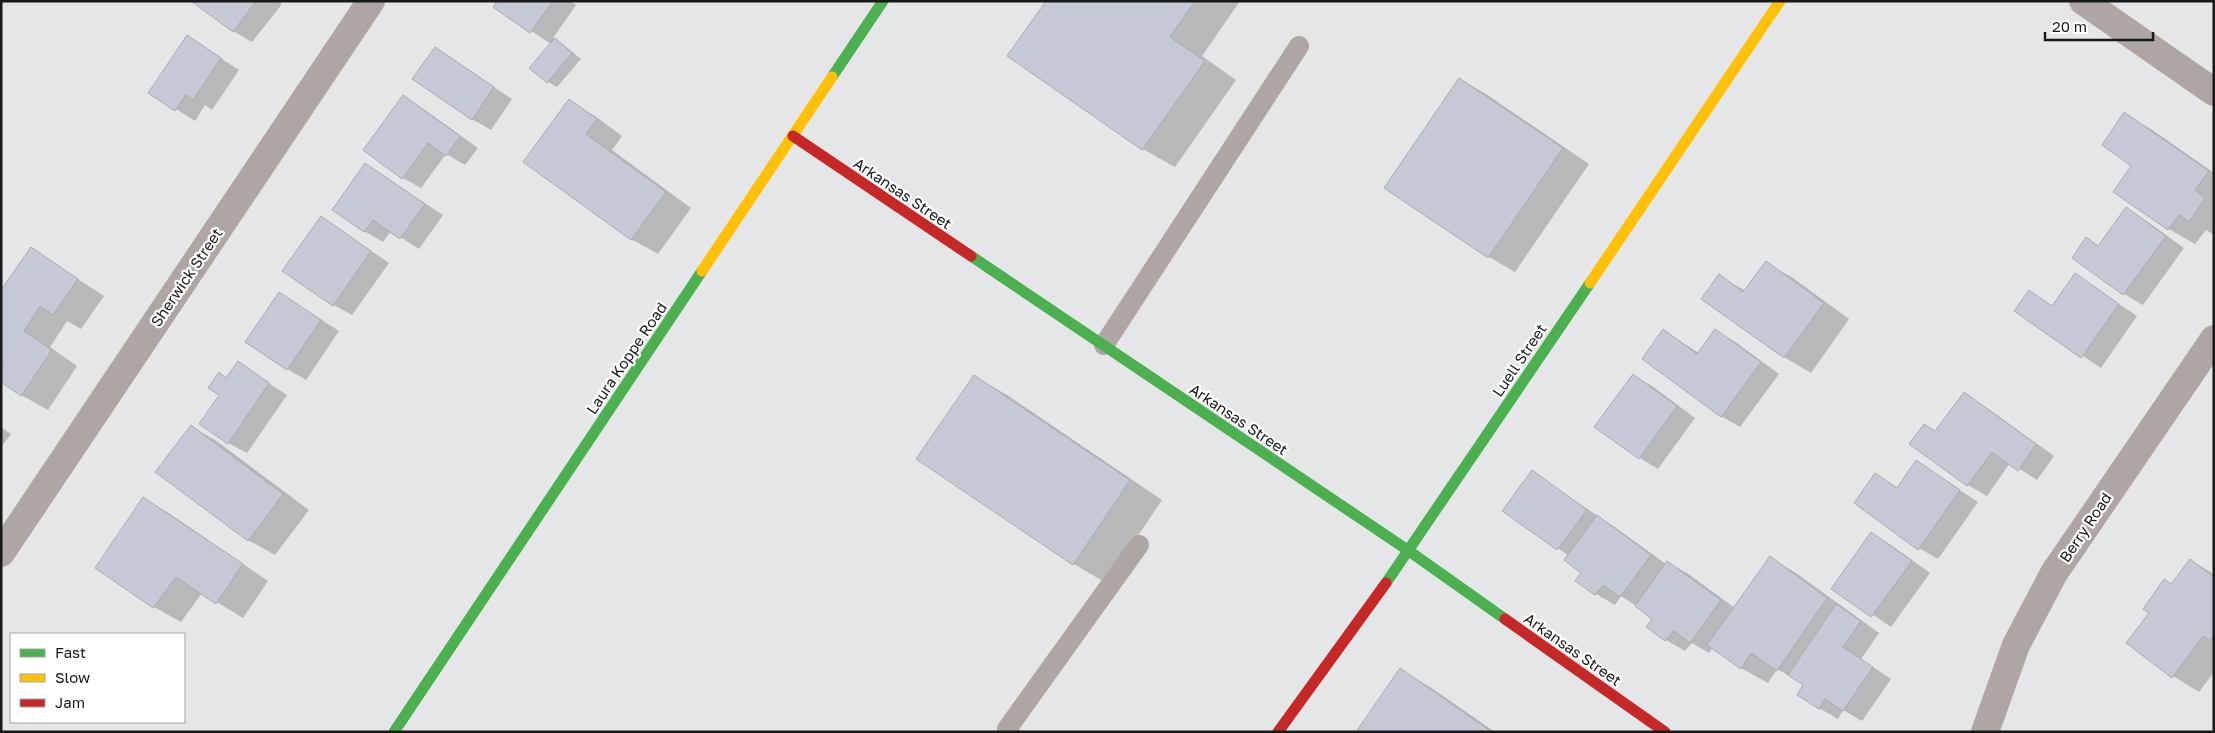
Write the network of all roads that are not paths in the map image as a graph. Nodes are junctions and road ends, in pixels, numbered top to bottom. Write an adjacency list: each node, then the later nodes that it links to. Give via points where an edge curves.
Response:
1 (371, 1): 12 (street, Sherwick Street)
2 (883, 1): 7 (street, Laura Koppe Road)
3 (1780, 1): 11 (street, Luell Street)
4 (2083, 1): 6 (street)
5 (1299, 46): 9 (lane)
6 (2214, 92)
7 (793, 136): 9 (street, Arkansas Street); 13 (street, Laura Koppe Road)
8 (2214, 339): 17 (street, Berry Road, via 2054,573 2016,645)
9 (1104, 345): 11 (street, Arkansas Street)
10 (1139, 545): 14 (lane, via 1007,730)
11 (1409, 551): 15 (street, Luell Street); 16 (street, Arkansas Street)
12 (1, 553)
13 (394, 732)
14 (1010, 732)
15 (1278, 732)
16 (1665, 732)
17 (1985, 732)

